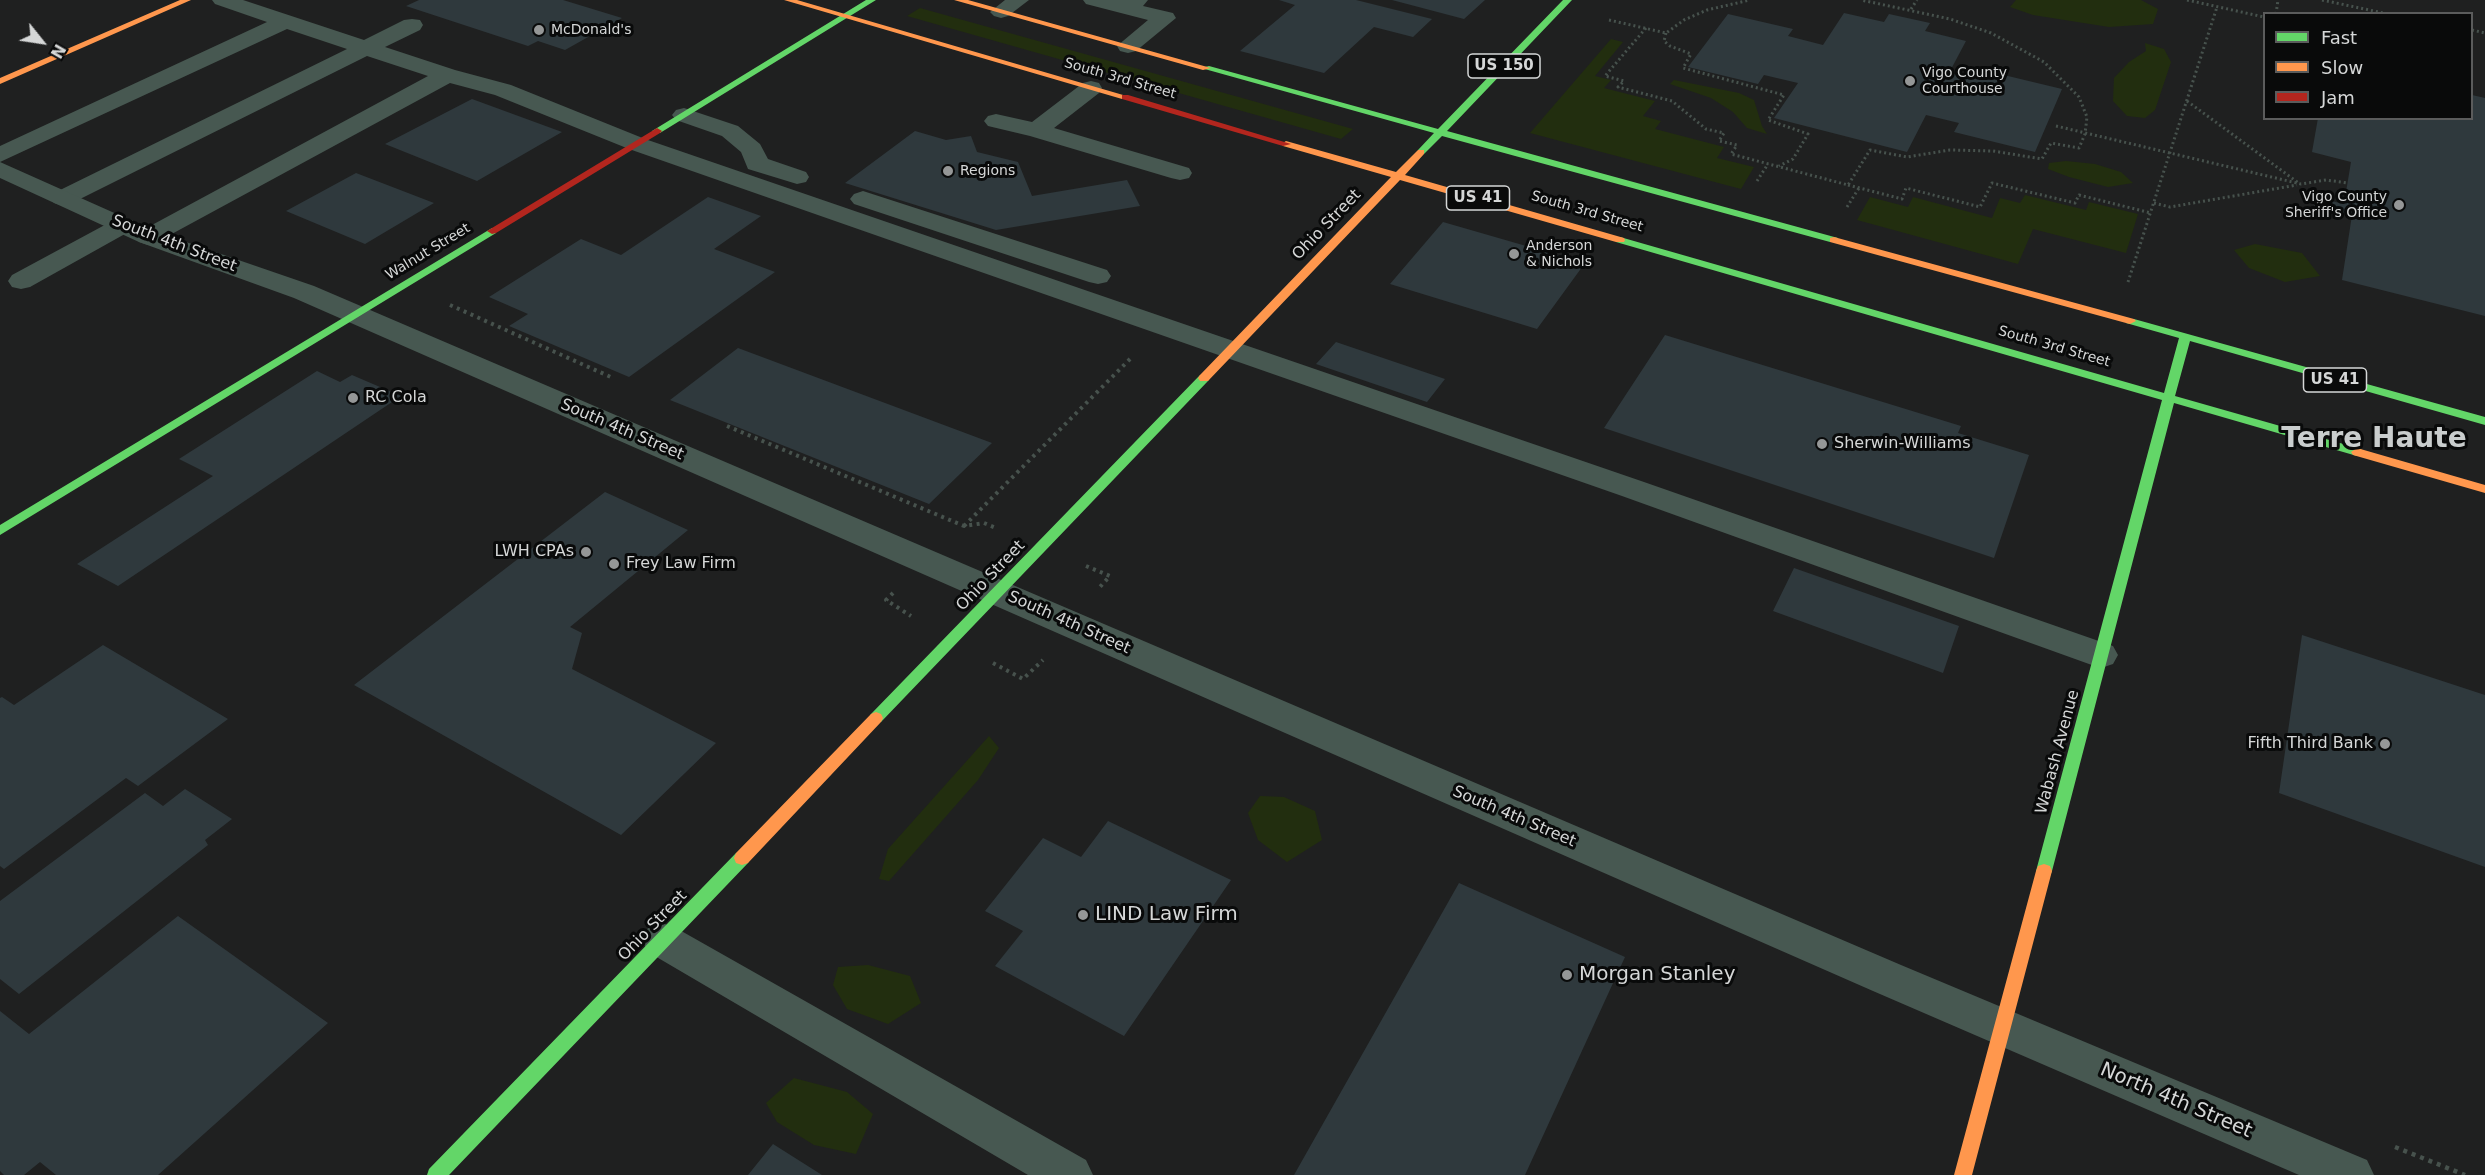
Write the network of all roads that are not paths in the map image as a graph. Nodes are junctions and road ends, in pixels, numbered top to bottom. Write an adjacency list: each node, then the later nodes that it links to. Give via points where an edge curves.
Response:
1 (187, 0): 17 (main road)
2 (222, 0): 12 (street)
3 (788, 0): 11 (main road, South 3rd Street / US 41)
4 (872, 0): 11 (main road, Walnut Street)
5 (958, 0): 10 (main road, South 3rd Street / US 41)
6 (1019, 0): 10 (street)
7 (1093, 0): 9 (street)
8 (1568, 0): 22 (main road, Ohio Street / US 150)
9 (1132, 4): 14 (street, via 1165,18)
10 (1001, 12): 14 (main road, South 3rd Street / US 41)
11 (846, 16): 18 (main road, South 3rd Street / US 41); 19 (main road, Walnut Street)
12 (286, 21): 15 (street); 24 (street)
13 (412, 25): 15 (street)
14 (1128, 46): 22 (main road, South 3rd Street / US 41)
15 (365, 48): 16 (street); 28 (street)
16 (447, 75): 23 (street, via 503,90); 29 (street)
17 (0, 81)
18 (1091, 88): 21 (street); 27 (main road, South 3rd Street / US 41)
19 (684, 115): 23 (main road, Walnut Street); 30 (street, via 730,131 752,149 757,164)
20 (996, 122): 21 (street)
21 (1036, 130): 26 (street)
22 (1440, 133): 27 (main road, Ohio Street); 33 (main road, South 3rd Street / US 41)
23 (637, 144): 32 (main road, Walnut Street); 34 (street)
24 (0, 155)
25 (0, 169): 28 (street, South 4th Street)
26 (1180, 173)
27 (1398, 175): 34 (main road, Ohio Street); 35 (main road, South 3rd Street / US 41)
28 (63, 198): 29 (street, South 4th Street)
29 (135, 231): 31 (street); 32 (street, South 4th Street, via 304,292)
30 (1098, 276)
31 (21, 281)
32 (355, 315): 38 (main road, Walnut Street); 39 (street, South 4th Street)
33 (2185, 337): 35 (main road, Wabash Avenue); 36 (main road, US 41)
34 (1230, 350): 39 (main road, Ohio Street); 40 (street)
35 (2169, 397): 37 (main road, US 41); 40 (main road, Wabash Avenue)
36 (2485, 421)
37 (2485, 489)
38 (0, 531)
39 (998, 592): 41 (main road, Ohio Street); 42 (street, South 4th Street)
40 (2101, 655): 42 (main road, Wabash Avenue)
41 (662, 940): 43 (main road, Ohio Street); 44 (street)
42 (2002, 1028): 45 (main road, Wabash Avenue); 46 (street, North 4th Street)
43 (436, 1175)
44 (1070, 1175)
45 (1963, 1175)
46 (2350, 1175)

